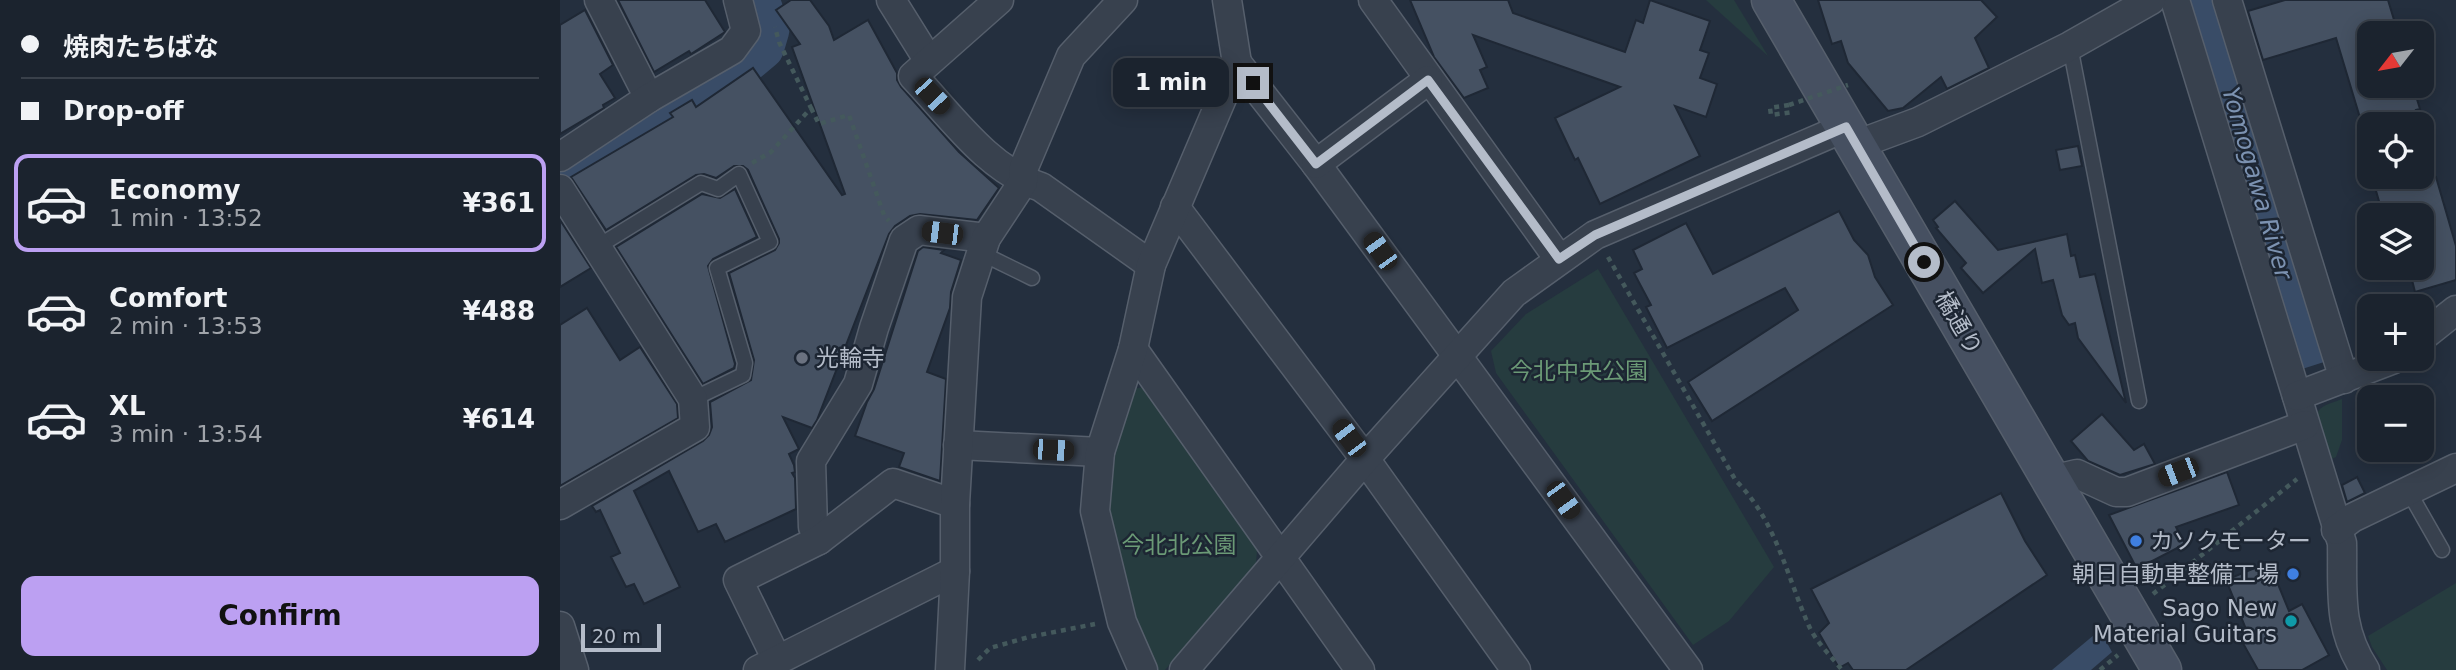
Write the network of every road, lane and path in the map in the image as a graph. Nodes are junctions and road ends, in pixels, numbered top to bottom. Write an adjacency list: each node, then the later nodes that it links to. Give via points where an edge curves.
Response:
1 (599, 0): 18 (street)
2 (738, 0): 18 (street, via 746,31 732,50)
3 (891, 0): 14 (street)
4 (999, 0): 14 (street)
5 (1123, 0): 25 (street, via 1071,55 1024,167)
6 (1227, 0): 15 (street)
7 (1373, 0): 16 (street)
8 (1771, 0): 21 (street, 橘通り)
9 (2151, 0): 13 (street)
10 (2175, 0): 41 (street)
11 (2227, 0): 40 (street)
12 (773, 21): 19 (path)
13 (2070, 46): 21 (street, via 1917,122); 43 (lane)
14 (929, 61): 25 (street, via 914,76 988,156)
15 (1237, 63): 23 (street); 27 (street)
16 (1428, 80): 23 (street); 32 (street)
17 (1848, 85): 20 (path, bridge, via 1770,108 1771,115)
18 (649, 98): 22 (street)
19 (811, 108): 24 (path, via 771,152); 29 (path, via 819,124 849,115 884,215)
20 (1793, 112)
21 (1851, 136): 28 (street); 50 (street, 橘通り)
22 (560, 157)
23 (1316, 164): 38 (street)
24 (739, 174): 31 (lane, via 718,189 701,183); 42 (lane, via 770,242 717,268 745,363 743,375)
25 (1023, 182): 30 (street); 33 (street, via 1041,187)
26 (560, 189): 31 (street)
27 (1174, 207): 33 (street); 47 (street)
28 (1595, 235): 32 (street); 70 (path, via 1737,481 1748,492 1784,558 1810,629)
29 (904, 240): 30 (street, via 919,230); 55 (street, via 858,384 811,461 813,527)
30 (984, 245): 34 (lane); 45 (street, via 967,297)
31 (597, 247): 42 (street)
32 (1559, 259): 38 (street, via 1514,293)
33 (1151, 265): 37 (street)
34 (1032, 278)
35 (2456, 310): 36 (street)
36 (2434, 327)
37 (1133, 349): 46 (street); 57 (street)
38 (1458, 357): 47 (street); 69 (street)
39 (2364, 371): 40 (street)
40 (2344, 379): 41 (street)
41 (2297, 396): 44 (street)
42 (693, 399): 53 (street, via 695,427)
43 (2139, 401)
44 (2305, 425): 48 (street); 50 (street, via 2127,492 2116,492 2077,474)
45 (958, 445): 46 (street); 52 (street)
46 (1100, 452): 59 (street, via 1095,511)
47 (1365, 460): 57 (street); 68 (street)
48 (2317, 463): 54 (street); 60 (path)
49 (2456, 468): 51 (street)
50 (2051, 480): 60 (street, 橘通り)
51 (2409, 492): 54 (street); 56 (lane)
52 (955, 504): 55 (street, via 893,483); 58 (street)
53 (560, 505)
54 (2343, 524): 73 (street, via 2343,622)
55 (819, 540): 62 (street, via 738,580)
56 (2442, 550)
57 (1280, 557): 66 (street); 67 (street)
58 (955, 571): 62 (street); 63 (street)
59 (1121, 618): 63 (path, via 990,648); 65 (street)
60 (2133, 624): 71 (path); 72 (street, 橘通り)
61 (560, 626): 64 (street)
62 (768, 665)
63 (961, 668)
64 (574, 670)
65 (1143, 670)
66 (1184, 670)
67 (1360, 670)
68 (1516, 670)
69 (1688, 670)
70 (1842, 670)
71 (2100, 670)
72 (2162, 670)
73 (2365, 670)

